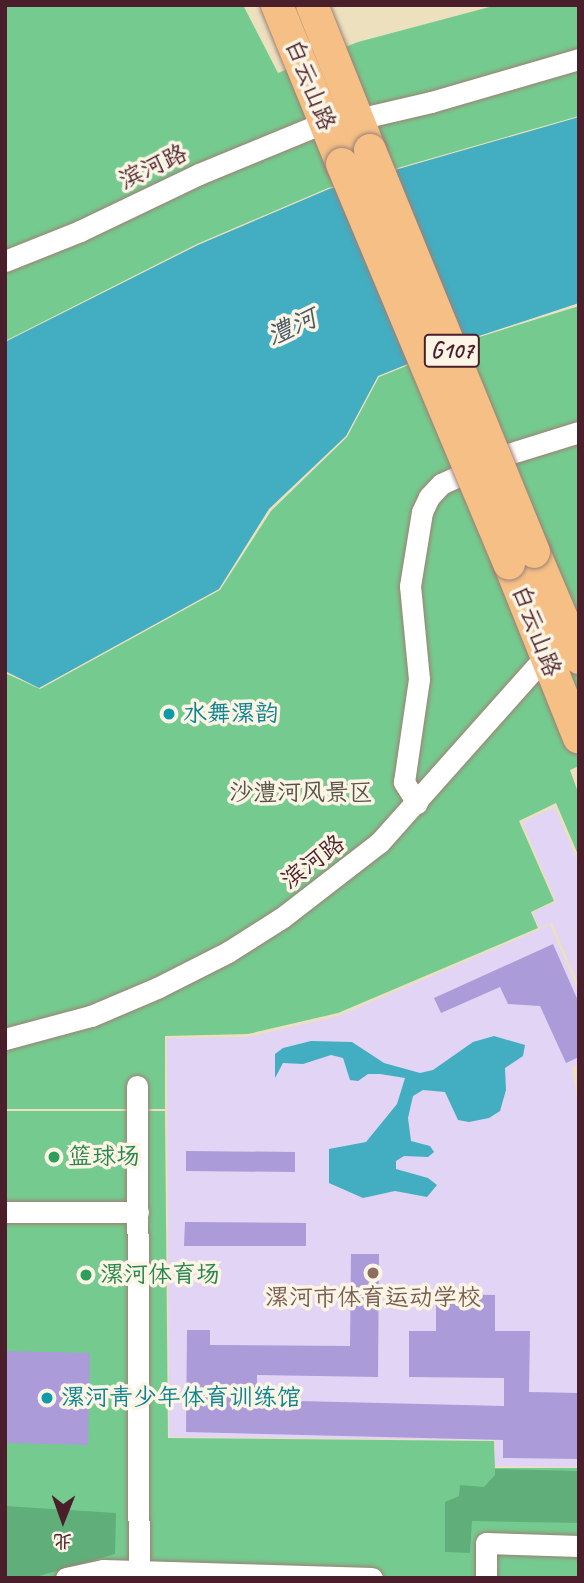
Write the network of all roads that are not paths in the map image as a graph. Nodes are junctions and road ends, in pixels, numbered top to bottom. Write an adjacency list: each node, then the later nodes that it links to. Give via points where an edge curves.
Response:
1 (266, 5): 4 (street)
2 (277, 5): 4 (highway, 白云山路 / G107)
3 (314, 5): 6 (highway, 白云山路 / G107)
4 (299, 59): 7 (highway, 白云山路 / G107)
5 (579, 60): 6 (street)
6 (358, 119): 10 (highway, 白云山路 / G107, bridge)
7 (325, 122): 8 (street, 滨河路); 10 (highway, 白云山路 / G107, bridge)
8 (5, 261)
9 (579, 432): 14 (street, via 505,455 441,484 422,512 410,586 419,679 404,782)
10 (522, 558): 11 (highway, 白云山路 / G107); 12 (highway, 白云山路 / G107)
11 (575, 637): 12 (street, 滨河路)
12 (545, 657): 13 (highway, 白云山路 / G107); 14 (street, 滨河路)
13 (579, 738)
14 (417, 803): 15 (street, 滨河路, via 353,866 228,953 91,1016)
15 (5, 1039)
16 (137, 1086): 18 (street)
17 (5, 1212): 18 (street)
18 (138, 1212): 20 (street)
19 (579, 1546): 23 (street, via 486,1543)
20 (139, 1574): 21 (street, via 103,1570); 22 (street)
21 (66, 1578)
22 (372, 1578)
23 (486, 1578)

